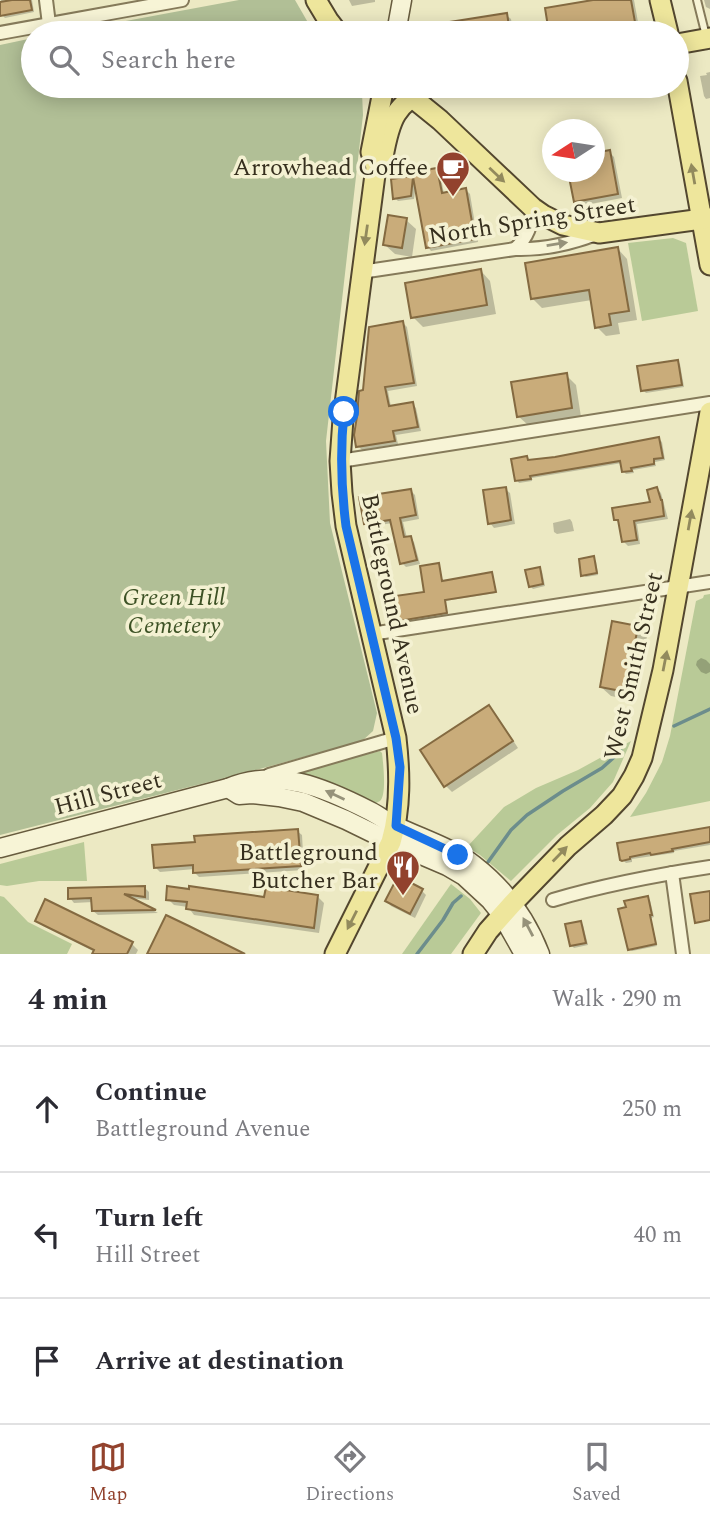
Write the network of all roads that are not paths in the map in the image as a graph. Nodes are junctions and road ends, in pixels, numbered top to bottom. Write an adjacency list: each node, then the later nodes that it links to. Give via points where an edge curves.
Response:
1 (46, 0): 6 (street)
2 (182, 0): 7 (street)
3 (316, 0): 8 (main road)
4 (660, 0): 9 (main road)
5 (697, 0): 12 (lane)
6 (49, 21)
7 (66, 21)
8 (329, 21)
9 (665, 21)
10 (21, 29): 11 (street)
11 (0, 33)
12 (708, 38): 13 (main road)
13 (689, 42)
14 (375, 98): 19 (main road)
15 (381, 98): 19 (main road, Battleground Avenue)
16 (408, 98): 20 (main road, via 395,115)
17 (422, 98): 21 (main road, one-way to 21)
18 (681, 98): 22 (main road, one-way to 18)
19 (379, 107): 20 (main road, Battleground Avenue, via 371,152)
20 (376, 167): 26 (main road, Battleground Avenue, one-way to 26)
21 (533, 208): 23 (main road, via 563,225); 24 (street, via 527,236)
22 (706, 219): 23 (main road, North Spring Street); 25 (main road)
23 (599, 233): 24 (street, North Spring Street, one-way to 23, via 580,241)
24 (514, 249): 26 (street, North Spring Street)
25 (710, 265)
26 (361, 272): 29 (main road, Battleground Avenue)
27 (710, 403): 29 (street)
28 (710, 412): 31 (main road, West Smith Street, one-way to 28)
29 (340, 461): 32 (main road, Battleground Avenue, via 346,526)
30 (710, 582): 31 (street)
31 (678, 587): 32 (street); 41 (main road, West Smith Street, one-way to 31, via 604,815 634,776 663,670)
32 (371, 634): 33 (main road, Battleground Avenue)
33 (396, 738): 34 (street, Hill Street); 36 (main road, Battleground Avenue, via 400,767)
34 (256, 779): 35 (street, Hill Street); 36 (street, Hill Street, one-way to 34, via 373,812 322,788)
35 (228, 788): 36 (street, Hill Street, via 239,795 303,802); 37 (street, Hill Street)
36 (393, 834): 41 (street, Hill Street, via 474,864); 42 (main road, Battleground Avenue, one-way to 42)
37 (0, 848)
38 (710, 867): 39 (street)
39 (672, 873): 40 (street); 46 (street)
40 (553, 900)
41 (507, 909): 43 (main road, West Smith Street); 44 (street, Hill Street); 45 (street, Hill Street, one-way to 41, via 532,933)
42 (335, 954)
43 (473, 954)
44 (524, 954)
45 (540, 954)
46 (683, 954)

